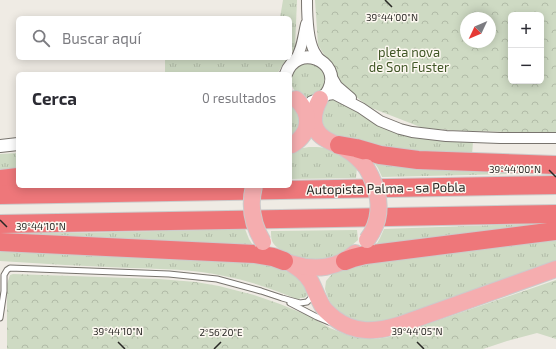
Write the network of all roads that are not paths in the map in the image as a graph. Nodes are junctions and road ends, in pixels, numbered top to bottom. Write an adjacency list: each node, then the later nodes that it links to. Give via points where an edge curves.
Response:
1 (307, 0): 2 (street)
2 (308, 16): 3 (street, via 298,57); 4 (street, via 312,46)
3 (294, 62): 4 (street, via 308,57); 5 (street)
4 (322, 62): 6 (street)
5 (287, 72)
6 (330, 74): 8 (street, via 330,88); 9 (street, via 337,86)
7 (292, 96): 8 (street, via 310,103); 13 (main road, via 305,112 307,125 299,141)
8 (322, 98): 9 (street, via 334,94); 12 (main road, via 314,111 314,123 321,136)
9 (360, 108): 10 (street, via 390,125 425,134)
10 (556, 138)
11 (16, 144): 14 (street)
12 (336, 144): 15 (main road, via 312,141); 16 (highway, via 407,159); 27 (main road, bridge, via 348,150 366,167 378,200 375,226 367,240 354,255)
13 (292, 145)
14 (0, 146)
15 (292, 146)
16 (556, 165)
17 (16, 177): 18 (highway)
18 (0, 179)
19 (556, 185): 21 (highway, Autopista Palma - sa Pobla)
20 (254, 188): 26 (main road, bridge, via 251,204 257,233 269,249)
21 (0, 195)
22 (556, 214): 23 (highway)
23 (0, 224)
24 (556, 231): 27 (highway, via 365,255)
25 (0, 242): 26 (highway, via 255,254)
26 (287, 262): 27 (main road, via 310,268 327,267); 29 (main road, via 306,275)
27 (341, 262): 32 (main road, via 324,273 320,287 323,299)
28 (556, 269): 32 (main road, via 386,329 358,329)
29 (314, 288): 30 (lane, via 313,296 305,303); 32 (main road, via 324,308)
30 (282, 298): 31 (lane, via 238,284 190,276 10,268 4,275); 32 (lane, via 316,317 334,323)
31 (0, 318)
32 (336, 319)

